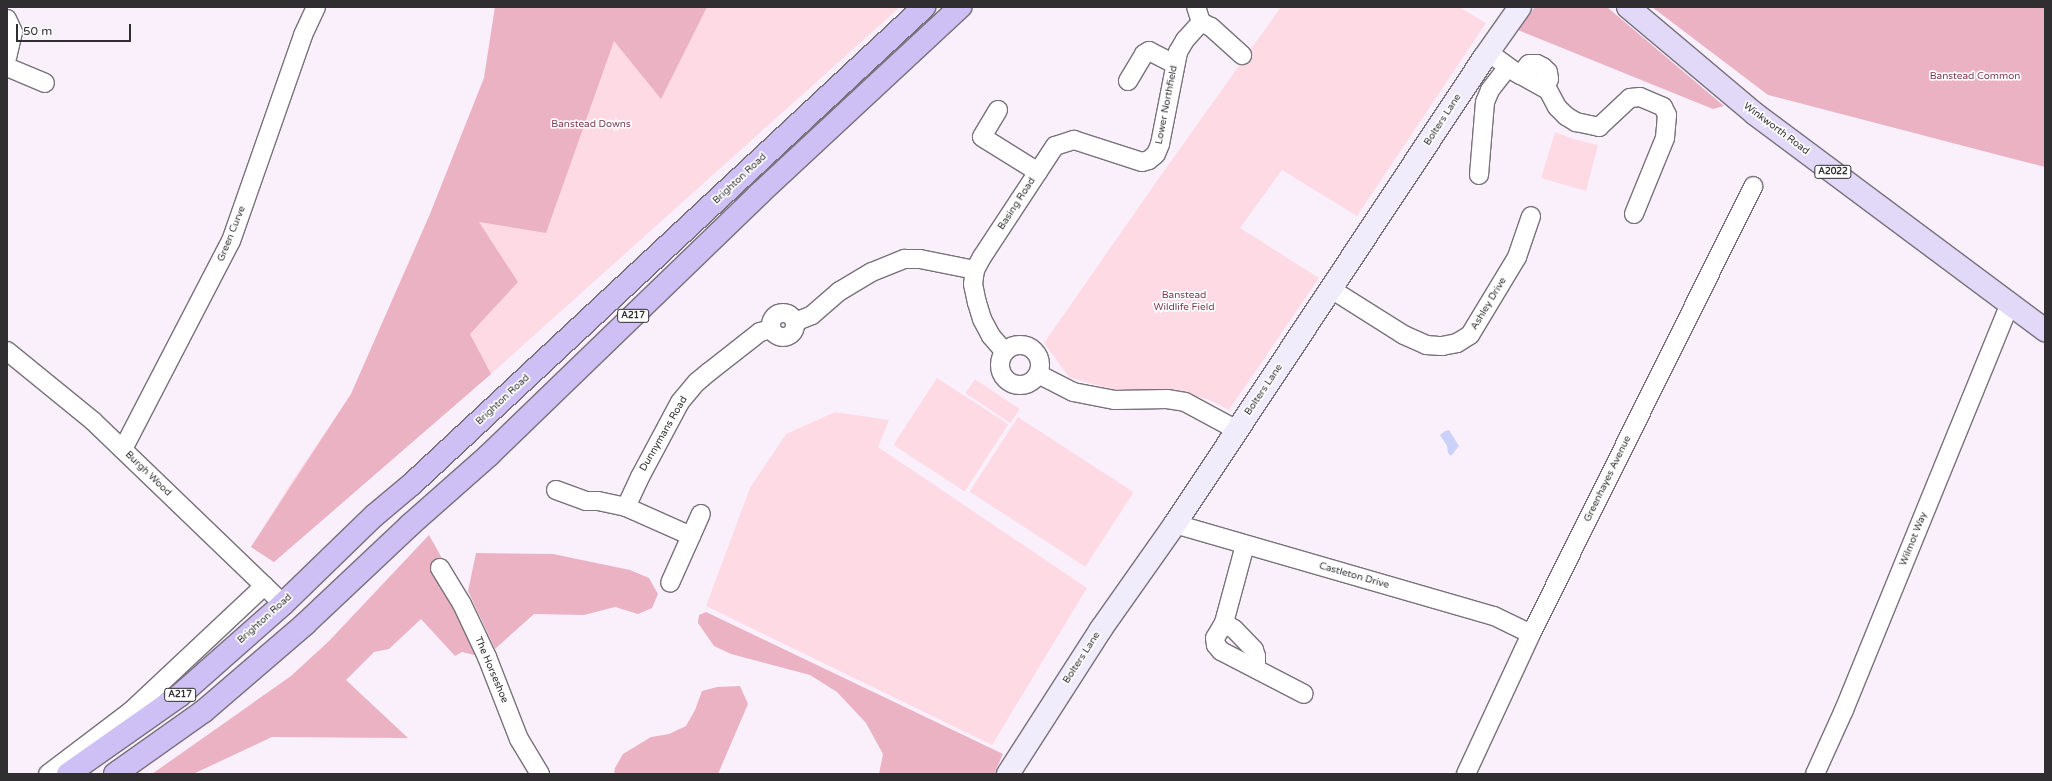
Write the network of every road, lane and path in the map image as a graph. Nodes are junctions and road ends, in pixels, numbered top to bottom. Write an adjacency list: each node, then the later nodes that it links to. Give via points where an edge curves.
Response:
1 (316, 7): 31 (street, Green Curve, via 231,241)
2 (924, 7): 41 (highway, Brighton Road / A217, via 412,484 375,515)
3 (960, 7): 48 (highway, A217, via 759,194 489,455 305,624 204,710)
4 (1520, 7): 8 (main road, Bolters Lane)
5 (1628, 7): 25 (main road, Winkworth Road / A2022, via 1755,114)
6 (1198, 14): 9 (street); 11 (street, Lower Northfield)
7 (7, 19): 10 (street, via 13,32)
8 (1488, 52): 13 (street); 24 (main road, Bolters Lane)
9 (1242, 55)
10 (7, 57)
11 (1174, 64): 14 (street, via 1149,51 1144,54); 17 (street, Lower Northfield, via 1160,144 1156,154)
12 (7, 67): 15 (street)
13 (1515, 72): 19 (street, via 1490,90 1485,102); 21 (street, via 1548,90 1557,107 1566,116 1588,126 1599,127 1630,98 1640,97 1663,107 1667,115 1665,138)
14 (1128, 81)
15 (45, 83)
16 (998, 110): 18 (street, via 982,137)
17 (1149, 160): 18 (street, Basing Road, via 1142,162 1074,140 1055,146)
18 (1038, 172): 23 (street, Basing Road)
19 (1478, 175)
20 (1753, 186): 43 (street, Greenhayes Avenue)
21 (1634, 214)
22 (1531, 216): 24 (street, Ashley Drive, via 1517,257 1506,277 1470,335 1457,343 1442,346 1426,345 1404,335)
23 (975, 270): 28 (street, via 974,284 982,319 991,336); 33 (street, Dunnymans Road, via 920,258 904,259 872,272 840,292 812,315 795,322 792,317 782,313 772,320 772,329 760,332 709,372 680,402)
24 (1331, 289): 30 (main road, Bolters Lane)
25 (2010, 303): 26 (main road, Winkworth Road / A2022); 52 (street, Wilmot Way, via 1844,710)
26 (2045, 330)
27 (7, 351): 31 (street, Burgh Wood, via 93,420)
28 (1004, 351): 29 (street, via 1017,344 1030,347 1038,358); 29 (street, via 999,362 1006,380 1024,384)
29 (1038, 374): 30 (street, via 1073,392 1115,400 1167,399 1185,402)
30 (1237, 430): 35 (main road, Bolters Lane)
31 (123, 449): 40 (street, Burgh Wood)
32 (556, 490): 33 (street, via 586,501)
33 (626, 507): 36 (street)
34 (701, 514): 36 (street)
35 (1175, 524): 37 (street, Castleton Drive); 50 (main road, Bolters Lane, via 1101,629)
36 (691, 536): 39 (street)
37 (1245, 545): 42 (street); 43 (street, Castleton Drive, via 1494,616)
38 (440, 568): 49 (street, The Horseshoe, via 462,604 487,657 519,739)
39 (670, 583)
40 (264, 586): 41 (street, Burgh Wood); 46 (street, via 131,712)
41 (283, 604): 47 (highway, Brighton Road / A217, via 179,696)
42 (1224, 623): 44 (street, via 1234,629 1254,650); 44 (street, via 1215,638 1216,645 1222,651)
43 (1531, 634): 51 (street, Greenhayes Avenue)
44 (1256, 669): 45 (street)
45 (1304, 694)
46 (48, 774)
47 (68, 774)
48 (115, 774)
49 (540, 774)
50 (1008, 774)
51 (1466, 774)
52 (1815, 774)

